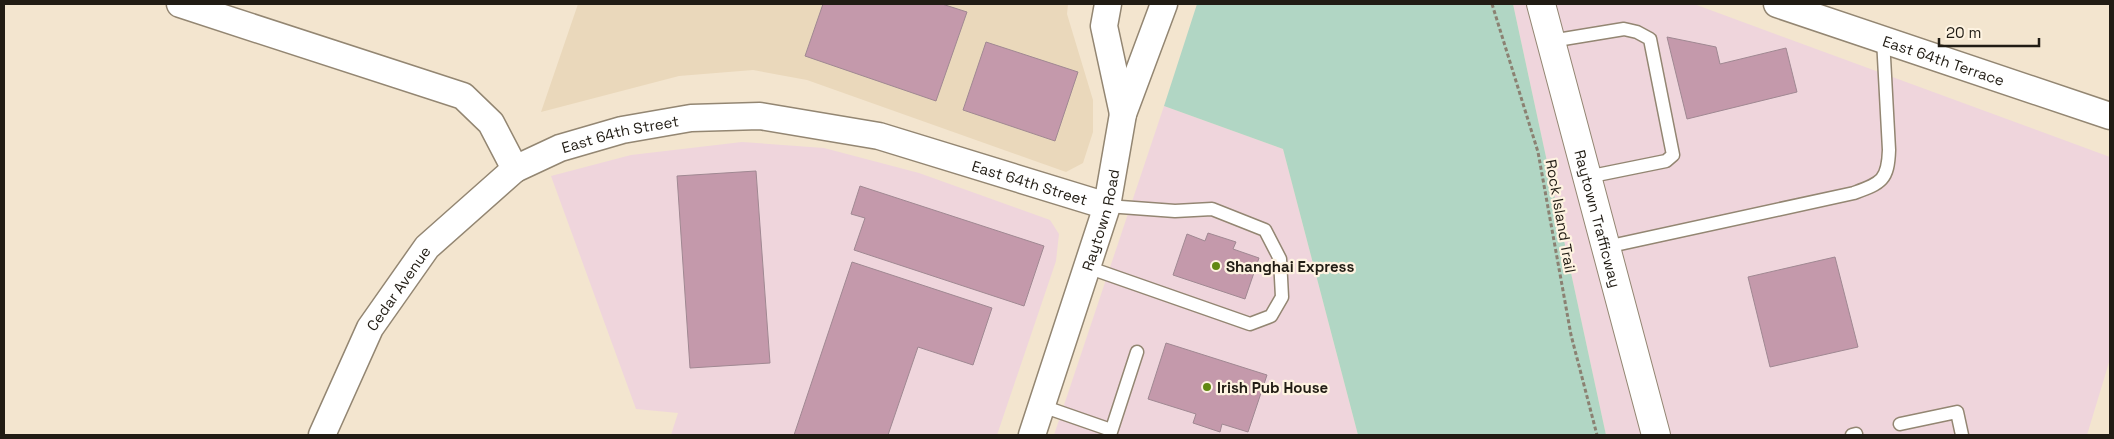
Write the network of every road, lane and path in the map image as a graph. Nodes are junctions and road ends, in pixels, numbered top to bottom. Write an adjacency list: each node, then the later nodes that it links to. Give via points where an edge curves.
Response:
1 (180, 4): 11 (street, via 463,96 491,123)
2 (1108, 4): 9 (street, via 1104,26)
3 (1164, 4): 9 (street, Raytown Road)
4 (1492, 4): 22 (path, Rock Island Trail, via 1538,152 1571,335)
5 (1541, 4): 8 (main road, Raytown Trafficway)
6 (1777, 4): 7 (street, East 64th Terrace)
7 (1883, 39): 10 (street, East 64th Terrace); 14 (lane, via 1889,168 1879,184 1854,193)
8 (1551, 41): 12 (main road, Raytown Trafficway); 12 (lane, via 1624,29 1650,39 1673,155 1666,161)
9 (1123, 114): 13 (street, Raytown Road)
10 (2110, 116)
11 (515, 169): 13 (street, East 64th Street, via 560,148 622,130 691,118 760,116 880,136); 20 (street, Cedar Avenue, via 427,247 370,328)
12 (1587, 177): 14 (main road, Raytown Trafficway)
13 (1107, 206): 15 (street, Raytown Road); 15 (lane, via 1175,211 1212,209 1264,230 1280,259 1282,298 1271,316 1250,324)
14 (1606, 246): 23 (main road, Raytown Trafficway)
15 (1087, 267): 17 (street, Raytown Road)
16 (1137, 352): 19 (lane)
17 (1042, 406): 19 (lane); 21 (street, Raytown Road)
18 (1900, 424): 24 (lane, via 1957,412)
19 (1110, 432)
20 (322, 435)
21 (1032, 435)
22 (1597, 435)
23 (1656, 435)
24 (1962, 435)

